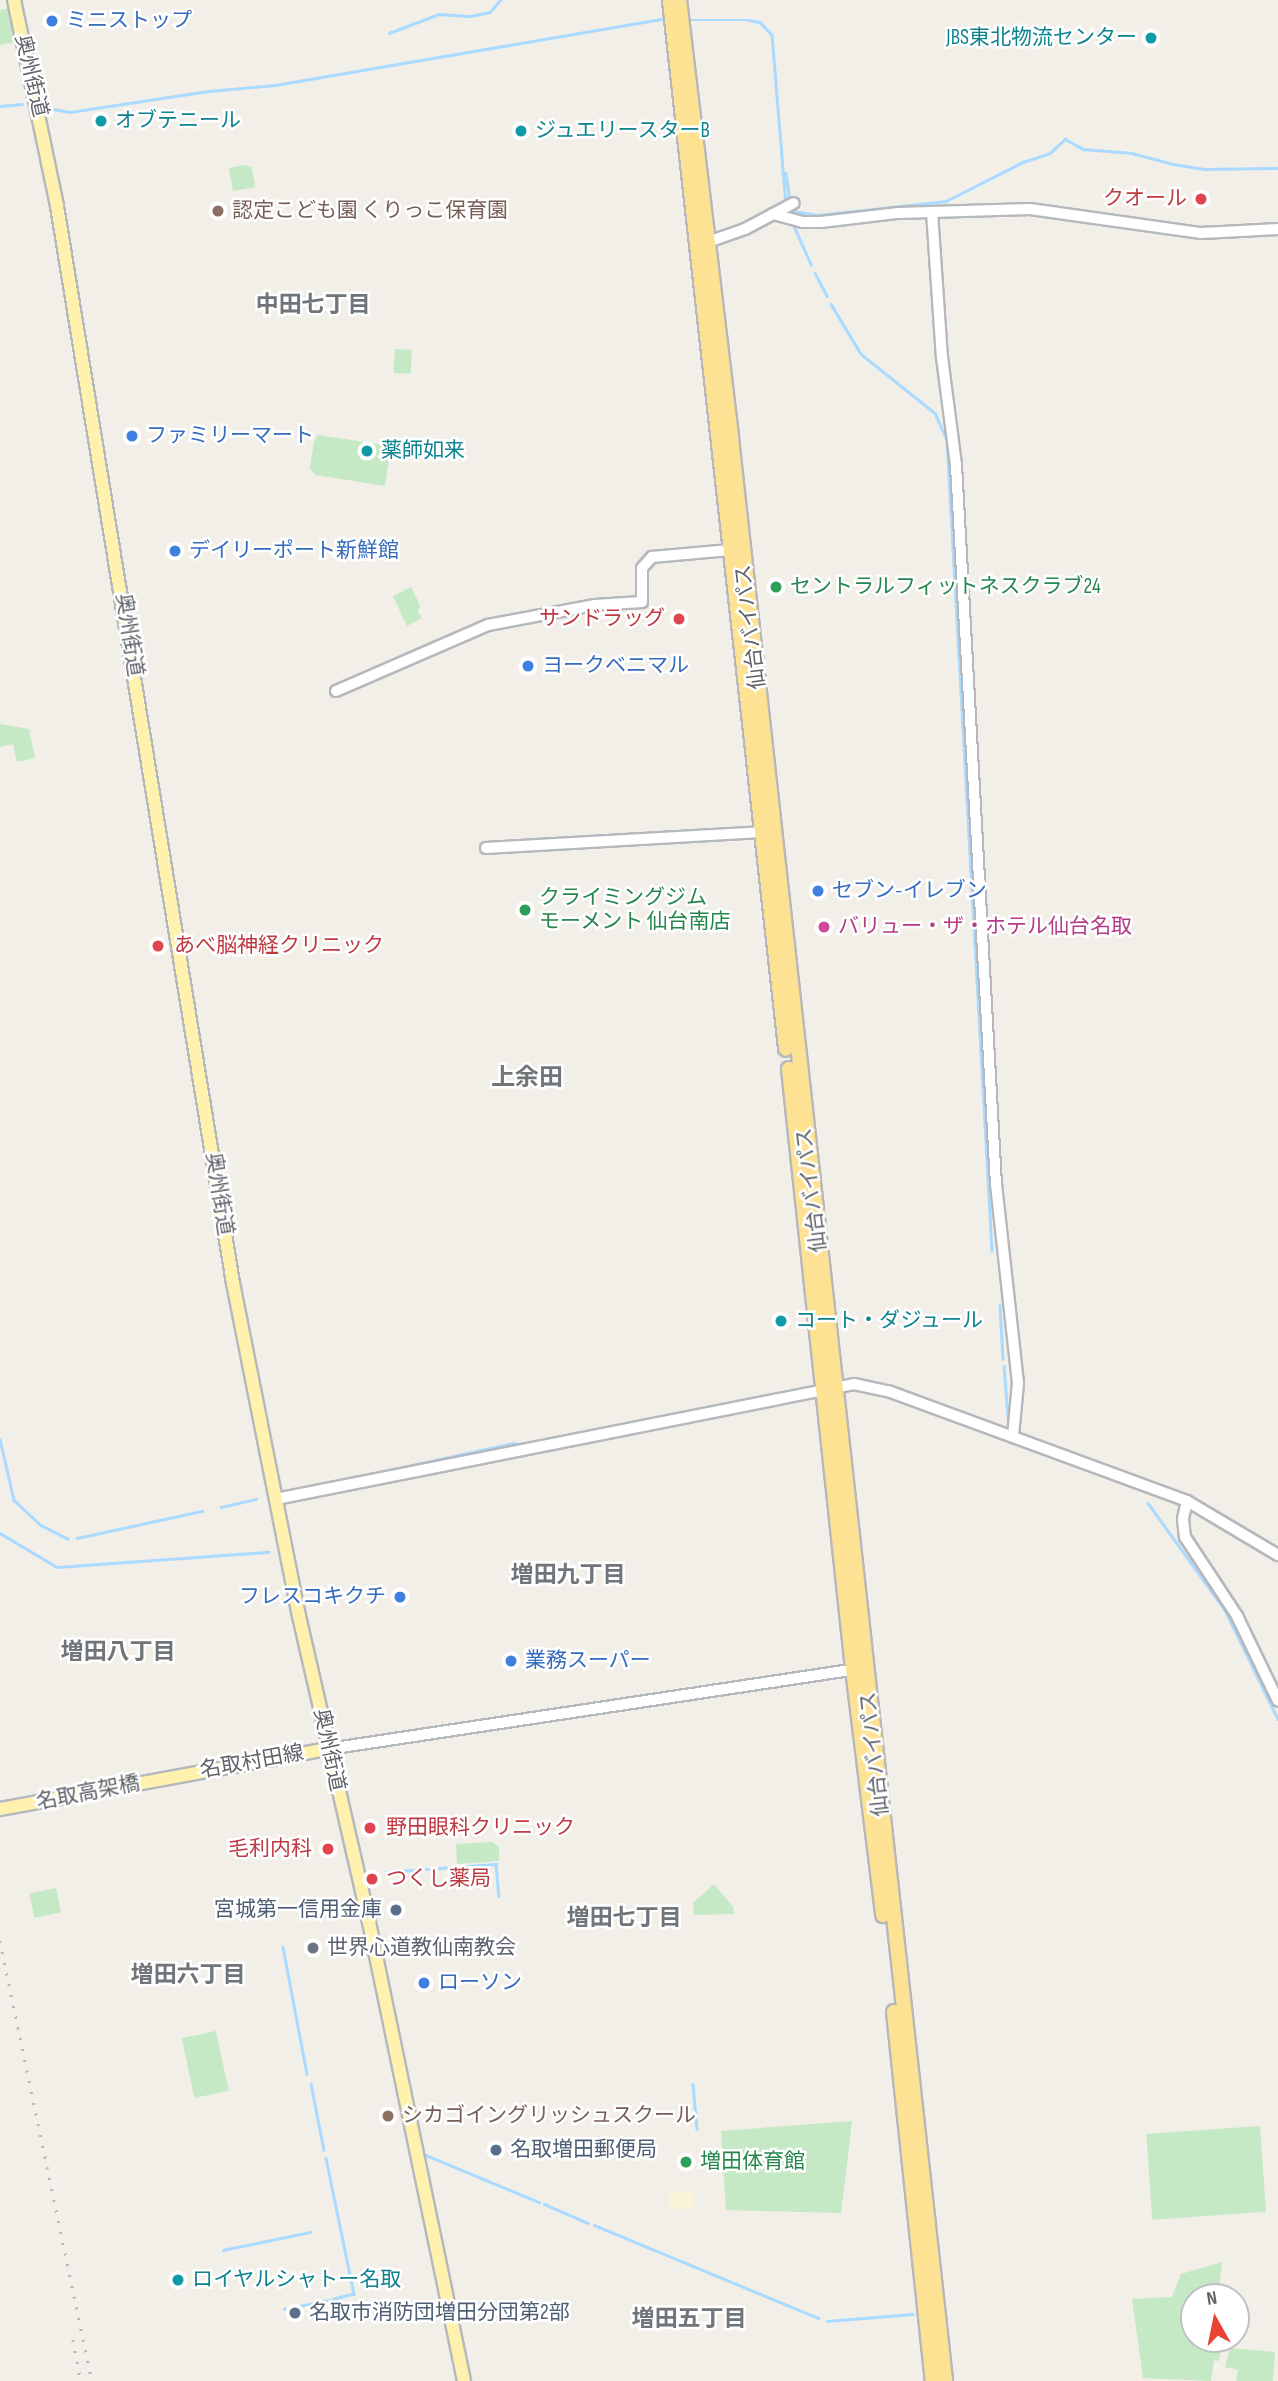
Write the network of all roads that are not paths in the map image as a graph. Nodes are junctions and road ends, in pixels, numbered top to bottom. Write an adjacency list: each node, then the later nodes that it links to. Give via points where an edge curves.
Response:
1 (14, 0): 14 (main road, 奥州街道, via 57,206 233,1283)
2 (676, 12): 7 (highway, 仙台バイパス); 8 (highway, 仙台バイパス)
3 (794, 203): 4 (street)
4 (777, 211): 5 (street, via 802,222); 7 (street)
5 (932, 212): 6 (street, via 1030,209 1201,233); 13 (street, via 942,357 956,465 996,1184 1018,1382)
6 (1278, 229)
7 (705, 243): 12 (highway, 仙台バイパス, via 731,439)
8 (730, 550): 9 (street, via 652,557 642,568 642,602 594,605 488,625); 10 (highway, 仙台バイパス)
9 (336, 691)
10 (761, 832): 11 (street); 12 (highway, 仙台バイパス)
11 (486, 848)
12 (829, 1387): 13 (street, via 868,1385); 14 (street, via 646,1428); 17 (highway, 仙台バイパス)
13 (1013, 1436): 15 (street)
14 (276, 1499): 19 (main road, 奥州街道)
15 (1187, 1501): 16 (street); 18 (street, via 1185,1537 1237,1616)
16 (1278, 1555)
17 (859, 1668): 19 (street); 23 (highway, 仙台バイパス); 24 (highway, 仙台バイパス)
18 (1278, 1701)
19 (328, 1749): 20 (main road, 名取村田線); 22 (main road, 奥州街道)
20 (176, 1776): 21 (main road, 名取高架橋)
21 (0, 1809)
22 (464, 2381)
23 (933, 2381)
24 (945, 2381)

